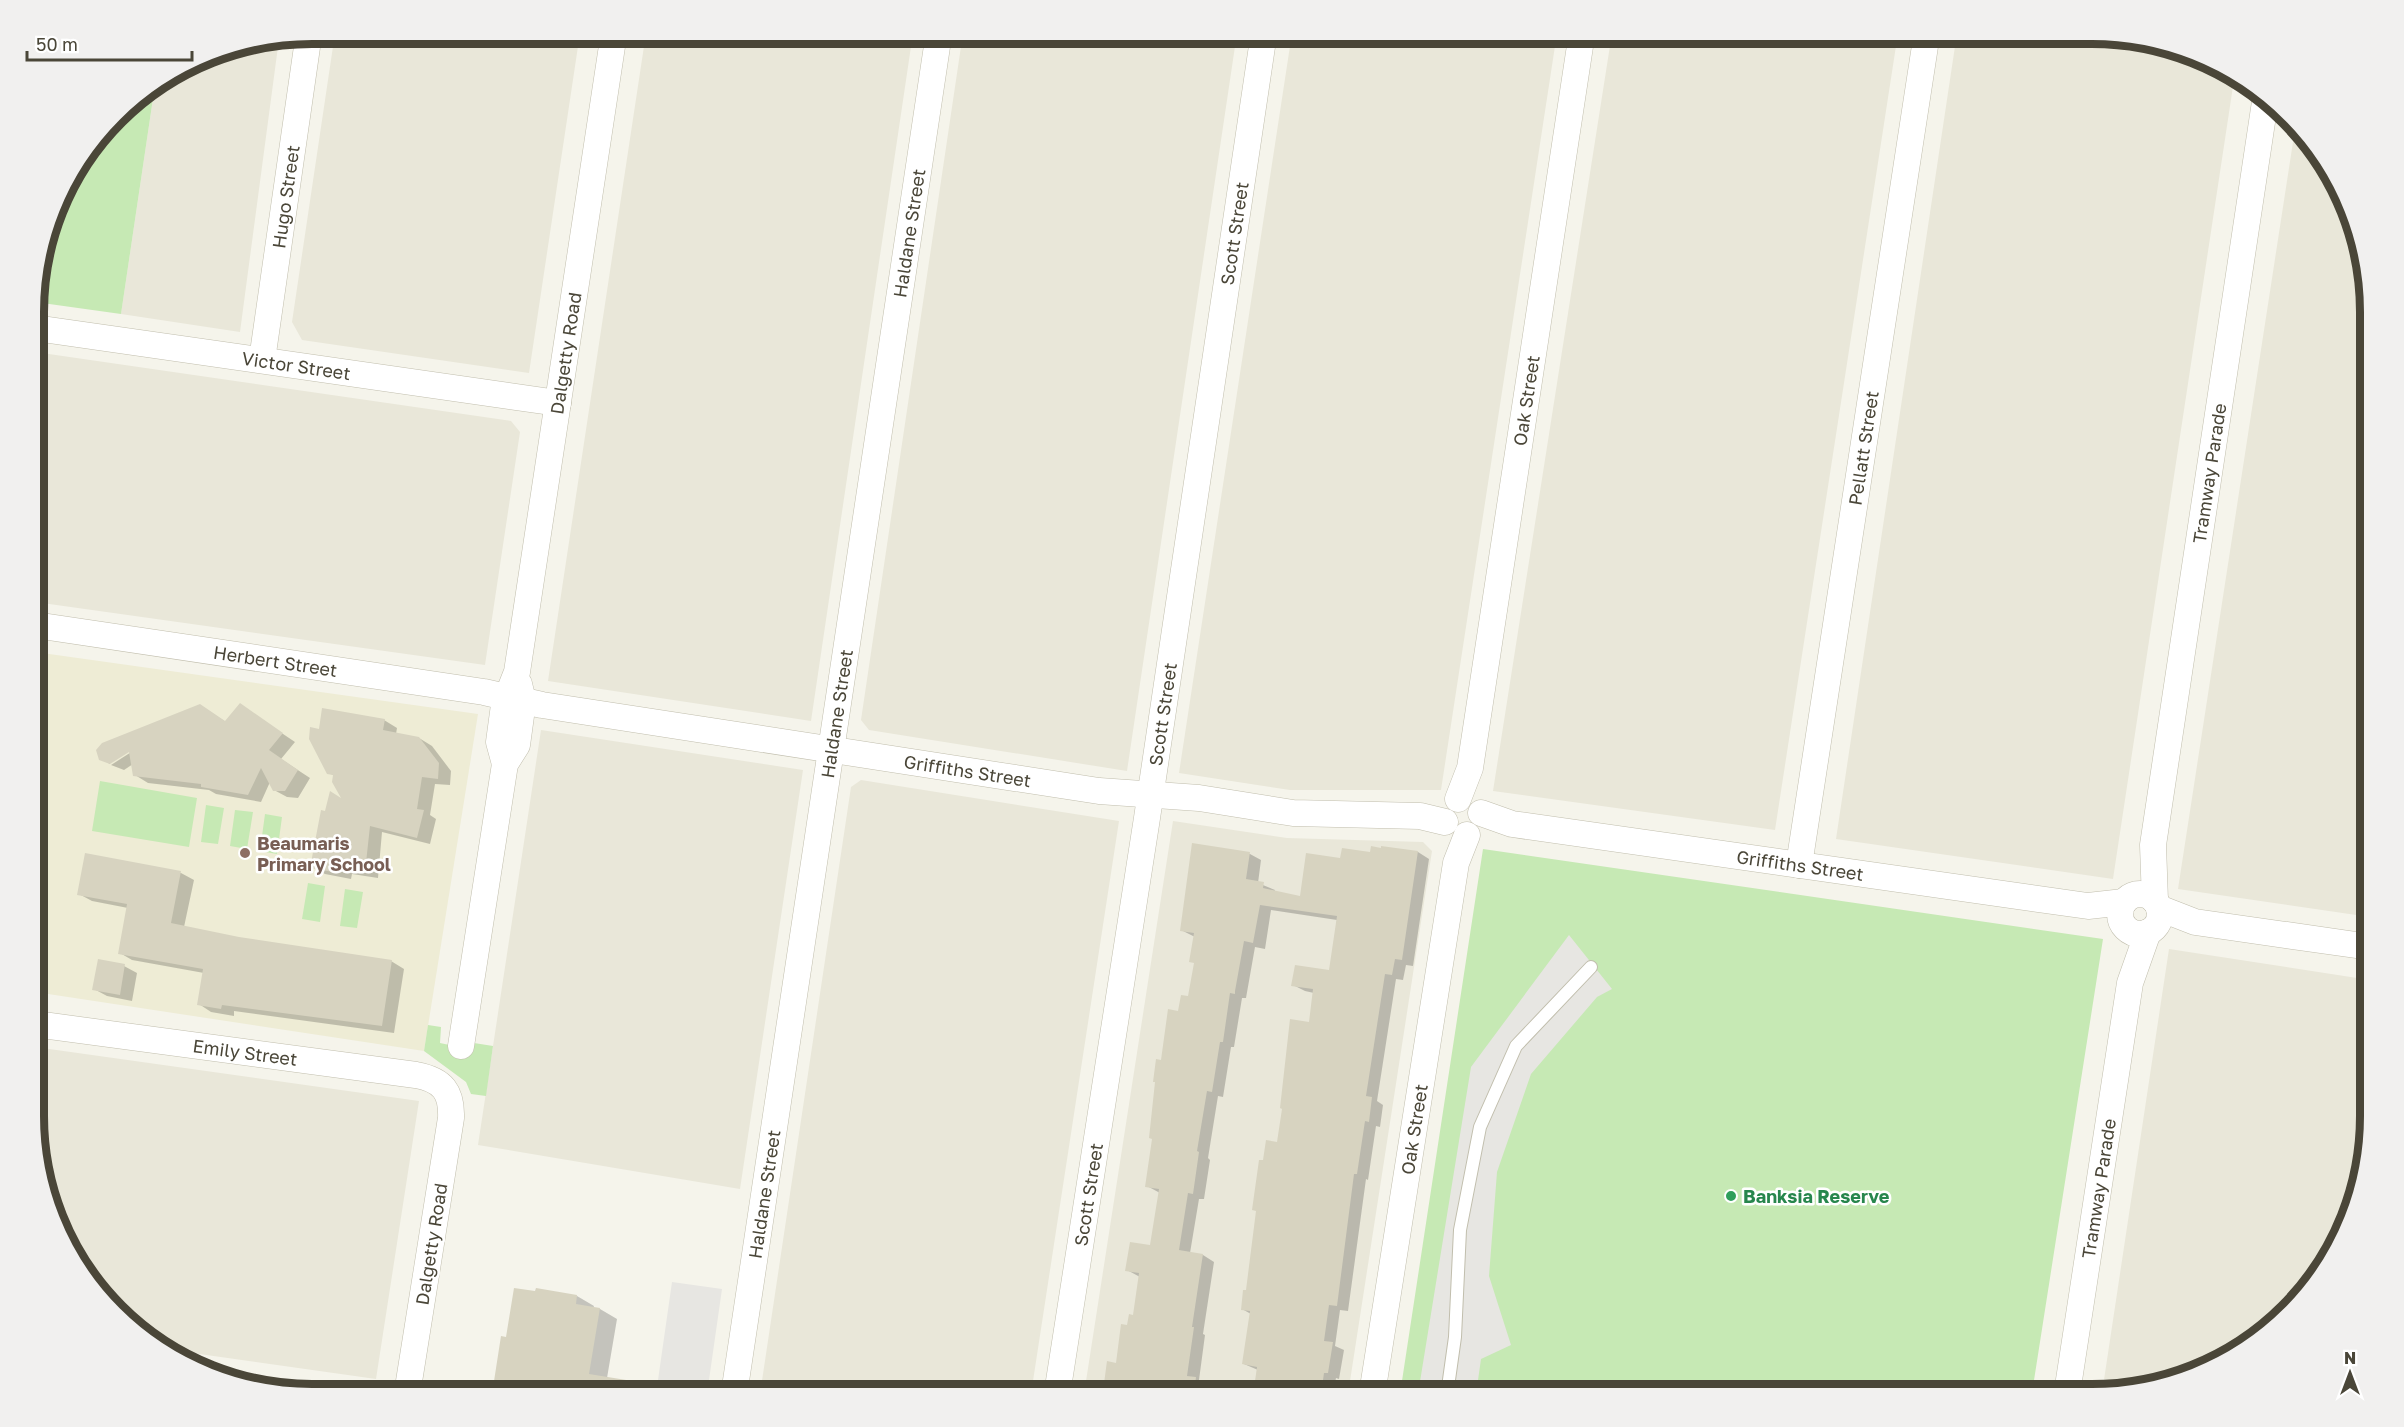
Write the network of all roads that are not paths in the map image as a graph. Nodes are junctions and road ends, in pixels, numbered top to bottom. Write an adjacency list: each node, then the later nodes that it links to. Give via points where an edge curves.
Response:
1 (307, 44): 9 (street, Hugo Street)
2 (612, 44): 10 (street, Dalgetty Road)
3 (937, 44): 13 (street, Haldane Street)
4 (1262, 44): 14 (street, Scott Street)
5 (1580, 44): 15 (street, Oak Street)
6 (1925, 44): 16 (street, Pellatt Street)
7 (2264, 106): 17 (street, Tramway Parade)
8 (44, 329): 9 (street, Victor Street)
9 (262, 360): 10 (street, Victor Street)
10 (558, 403): 12 (street, Dalgetty Road)
11 (44, 627): 12 (street, Herbert Street)
12 (515, 699): 13 (street, Griffiths Street); 21 (street, Dalgetty Road, via 499,742 505,764)
13 (831, 750): 14 (street, Griffiths Street, via 1099,791); 24 (street, Haldane Street)
14 (1150, 795): 15 (street, Griffiths Street, via 1199,798 1293,813); 25 (street, Scott Street)
15 (1463, 817): 16 (street, Griffiths Street); 26 (street, Oak Street)
16 (1799, 864): 17 (street, Griffiths Street)
17 (2140, 914): 18 (street, Griffiths Street); 28 (street, Tramway Parade)
18 (2360, 946)
19 (1591, 966): 27 (lane, via 1516,1046 1480,1127 1460,1230 1455,1337)
20 (44, 1025): 22 (street, Emily Street, via 425,1077 440,1083)
21 (461, 1046)
22 (448, 1094): 23 (street, Dalgetty Road, via 451,1118)
23 (409, 1384)
24 (736, 1384)
25 (1059, 1384)
26 (1374, 1384)
27 (1448, 1384)
28 (2069, 1384)

